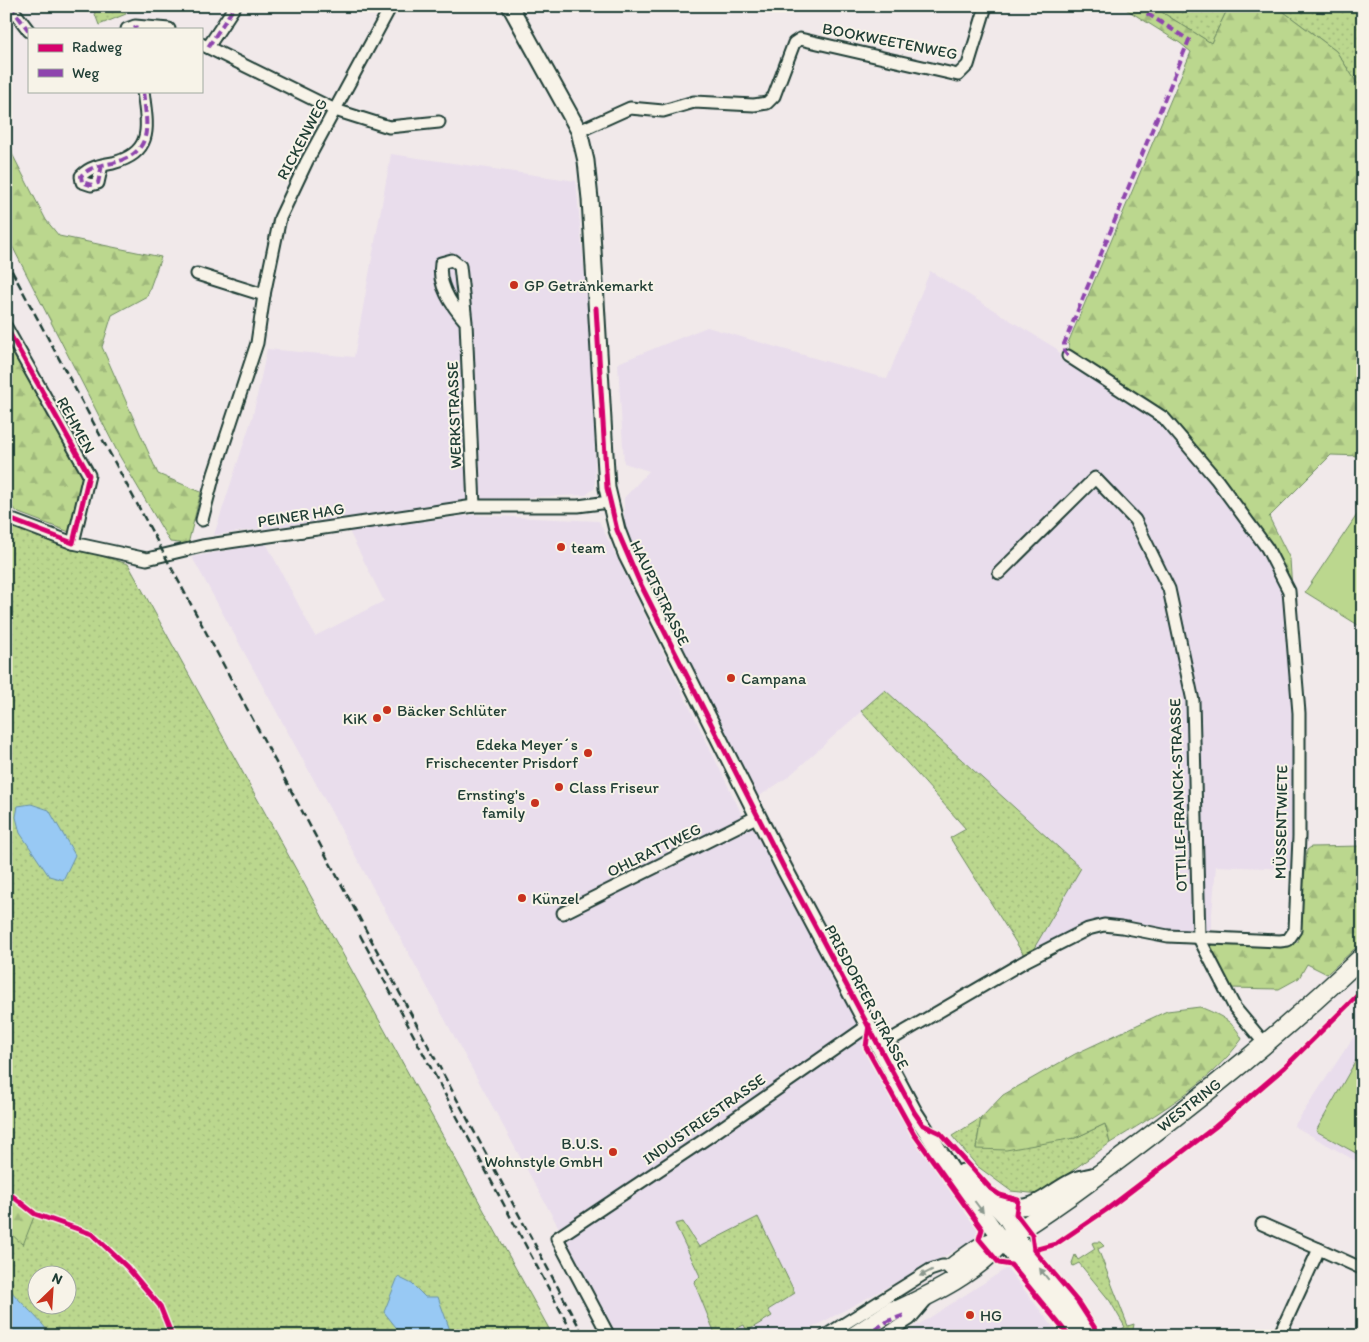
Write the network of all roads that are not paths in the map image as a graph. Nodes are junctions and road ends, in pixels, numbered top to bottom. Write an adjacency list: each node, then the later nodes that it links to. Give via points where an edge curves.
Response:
1 (10, 6): 6 (street)
2 (235, 6): 7 (street)
3 (391, 6): 9 (street, RICKENWEG)
4 (510, 6): 11 (main road, HAUPTSTRASSE)
5 (986, 6): 11 (street, BOOKWEETENWEG, via 968,65 958,75 800,39 794,44 774,96 767,103 694,102 662,111 630,108)
6 (28, 30)
7 (205, 45): 9 (street)
8 (143, 92): 12 (street, via 148,131 139,149 118,161)
9 (335, 110): 10 (street, via 389,127); 14 (street, RICKENWEG, via 280,218)
10 (439, 122)
11 (579, 131): 18 (main road, HAUPTSTRASSE, via 590,199)
12 (102, 165)
13 (197, 274): 14 (street)
14 (264, 295): 21 (street, RICKENWEG, via 257,343)
15 (466, 322): 15 (street, WERKSTRASSE, via 460,266 452,260 441,263 439,273 451,305); 19 (street, WERKSTRASSE)
16 (6, 327): 22 (street, REHMEN, via 89,475)
17 (1068, 356): 27 (street, MÜSSENTWIETE, via 1164,418 1217,480 1267,548 1289,591 1299,713 1295,930 1288,940)
18 (609, 502): 19 (street, PEINER HAG); 24 (main road, HAUPTSTRASSE, via 639,581)
19 (474, 506): 22 (street, PEINER HAG, via 202,546 147,559)
20 (6, 514): 22 (street, PEINER HAG, via 12,520)
21 (202, 520)
22 (73, 543)
23 (999, 573): 27 (street, OTTILIE-FRANCK-STRASSE, via 1095,478 1135,520 1169,589 1193,701)
24 (758, 816): 25 (main road, HAUPTSTRASSE); 26 (street, OHLRATTWEG)
25 (784, 866): 29 (main road, PRISDORFER STRASSE)
26 (563, 913)
27 (1199, 938): 30 (street, OTTILIE-FRANCK-STRASSE, via 1235,1008); 31 (street, MÜSSENTWIETE, via 1104,925 1088,930 1026,960)
28 (1363, 956): 30 (main road, WESTRING)
29 (869, 1025): 31 (main road, PRISDORFER STRASSE); 41 (street, INDUSTRIESTRASSE, via 557,1238)
30 (1265, 1044): 33 (main road, WESTRING)
31 (880, 1046): 32 (main road, PRISDORFER STRASSE)
32 (931, 1138): 34 (main road, PRISDORFER STRASSE); 36 (main road, PRISDORFER STRASSE, one-way to 36)
33 (1101, 1173): 34 (main road, via 1075,1180 1035,1206 1008,1206); 36 (main road, WESTRING)
34 (990, 1200): 36 (main road, PRISDORFER STRASSE)
35 (1262, 1224): 37 (street)
36 (1010, 1236): 38 (main road, WESTRING, via 984,1244); 40 (main road, WESTRING, via 992,1254); 45 (main road, PRISDORFER STRASSE, via 1017,1261); 46 (main road, PRISDORFER STRASSE, one-way to 36, via 1073,1310)
37 (1319, 1249): 39 (street); 47 (street)
38 (954, 1266): 40 (main road, WESTRING); 42 (street, one-way to 42, via 930,1270 907,1282 901,1289)
39 (1363, 1269)
40 (889, 1323): 43 (main road, WESTRING); 44 (street)
41 (609, 1336)
42 (825, 1336)
43 (854, 1336)
44 (883, 1336)
45 (1079, 1336)
46 (1089, 1336)
47 (1279, 1336)

